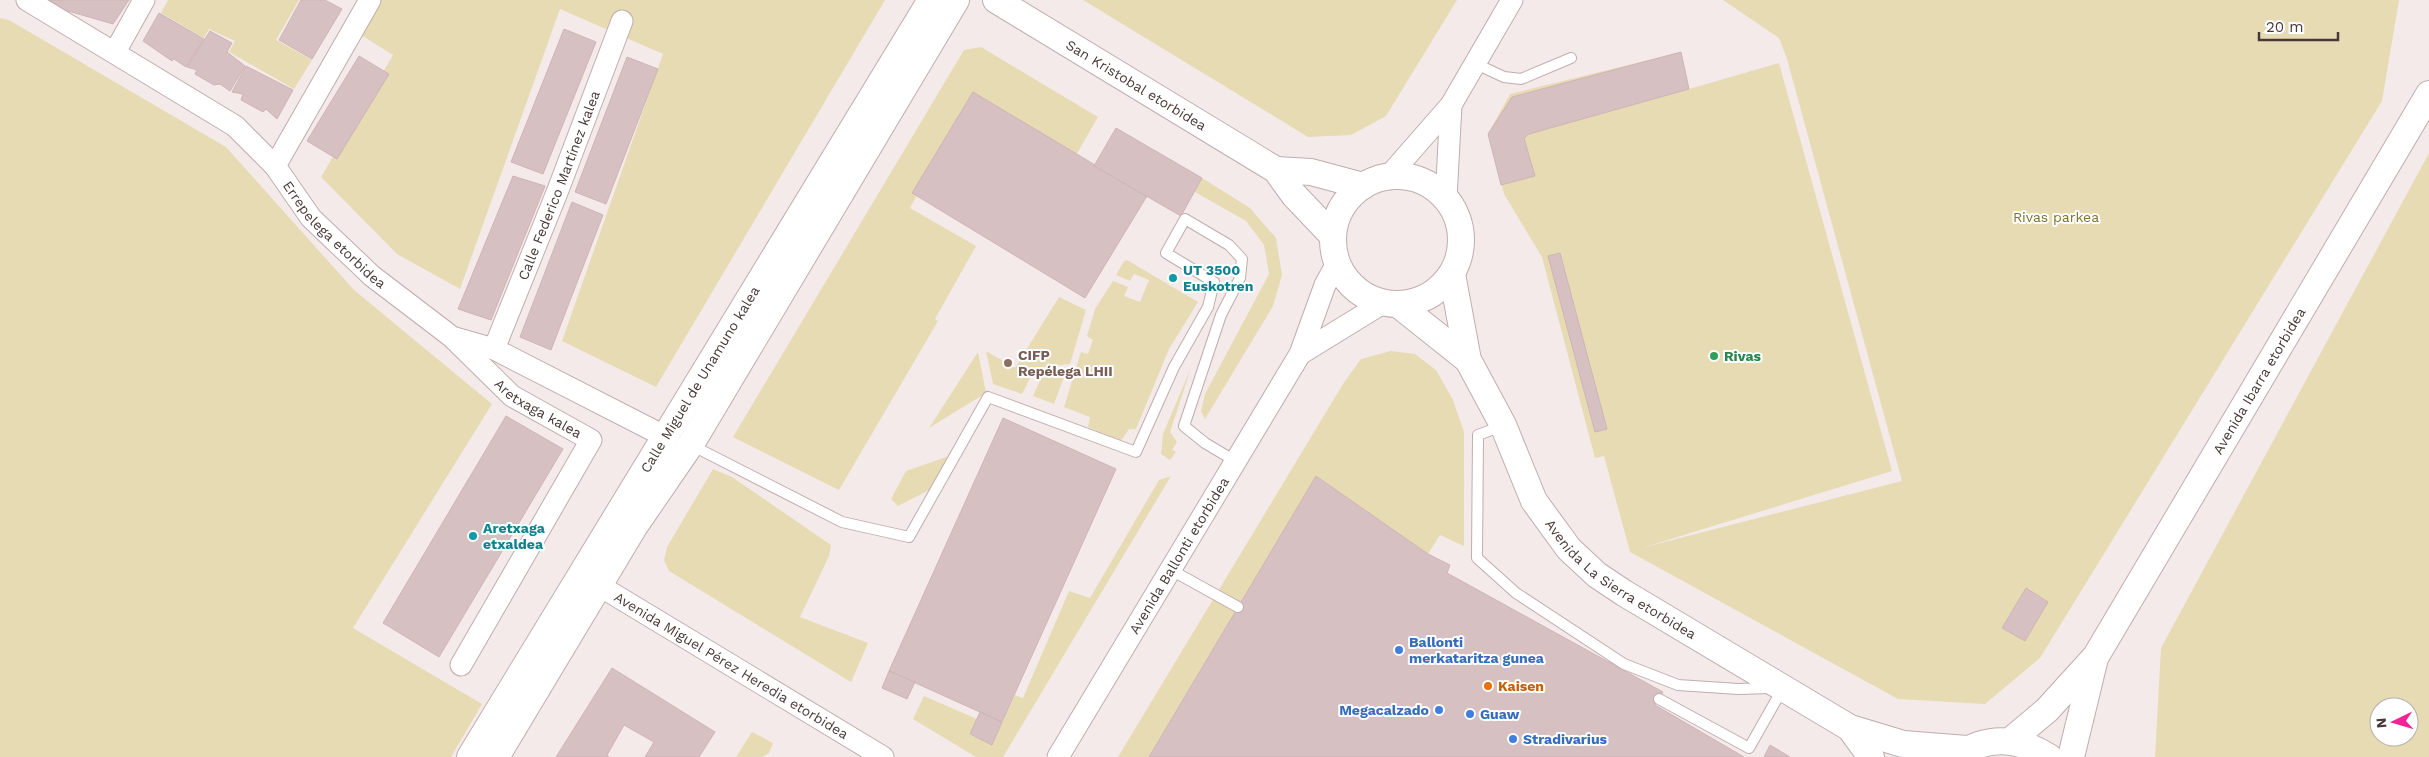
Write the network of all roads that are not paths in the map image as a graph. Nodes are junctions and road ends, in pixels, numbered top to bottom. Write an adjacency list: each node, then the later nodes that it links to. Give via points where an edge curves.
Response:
1 (27, 0): 9 (street, Errepelega etorbidea)
2 (144, 0): 9 (street)
3 (370, 0): 14 (street)
4 (931, 0): 30 (street, Calle Miguel de Unamuno kalea)
5 (956, 0): 31 (street, Calle Miguel de Unamuno kalea)
6 (996, 0): 15 (street, San Kristobal etorbidea)
7 (1512, 0): 11 (street)
8 (622, 21): 26 (street, Calle Federico Martínez kalea)
9 (114, 52): 14 (street, Errepelega etorbidea, via 235,126)
10 (1571, 58): 11 (lane, via 1521,79 1504,77)
11 (1474, 63): 13 (street)
12 (2426, 100): 36 (street, Avenida Ibarra etorbidea)
13 (1451, 105): 16 (street); 18 (street)
14 (275, 166): 25 (street, Errepelega etorbidea, via 311,218 372,276)
15 (1276, 170): 17 (street, San Kristobal etorbidea, via 1311,172); 19 (street, San Kristobal etorbidea, via 1294,195)
16 (1389, 176): 17 (street); 18 (street, via 1410,177 1430,185)
17 (1363, 186): 19 (street, via 1348,199 1338,216)
18 (1446, 199): 21 (street, via 1456,216 1461,235 1460,255)
19 (1333, 236): 20 (street)
20 (1337, 263): 22 (street, via 1347,281 1363,295); 27 (street, Avenida Ballonti etorbidea, via 1325,285)
21 (1452, 274): 22 (street, via 1430,296); 28 (street, Avenida La Sierra etorbidea)
22 (1391, 304): 27 (street, Avenida Ballonti etorbidea); 28 (street, Avenida La Sierra etorbidea)
23 (1208, 307): 24 (lane); 24 (lane, via 1214,282 1166,253 1185,219 1229,245 1242,259 1240,278); 31 (lane, via 1174,367 1136,452 988,397 909,537 842,522)
24 (1221, 315): 32 (lane, via 1184,426)
25 (452, 337): 26 (street, Errepelega etorbidea); 37 (street, Aretxaga kalea, via 512,396 591,440)
26 (494, 349): 30 (street, Errepelega etorbidea)
27 (1300, 354): 32 (street, Avenida Ballonti etorbidea)
28 (1468, 360): 29 (street, Avenida La Sierra etorbidea)
29 (1503, 425): 38 (street, Avenida La Sierra etorbidea, via 1534,501 1569,549 1597,575 1624,593); 38 (lane, via 1478,435 1477,558 1516,593 1624,664 1678,685 1738,689)
30 (664, 436): 34 (street, Calle Miguel de Unamuno kalea)
31 (691, 444): 34 (street, Calle Miguel de Unamuno kalea, via 634,527)
32 (1235, 461): 33 (street, Avenida Ballonti etorbidea)
33 (1170, 570): 35 (lane); 46 (street, Avenida Ballonti etorbidea)
34 (590, 580): 43 (street, Calle Miguel de Unamuno kalea); 44 (street, Calle Miguel de Unamuno kalea); 45 (street, Avenida Miguel Pérez Heredia etorbidea)
35 (1238, 608)
36 (2096, 656): 41 (street, Avenida Ibarra etorbidea, via 2047,710); 49 (street, Avenida Ibarra etorbidea)
37 (461, 664)
38 (1783, 687): 39 (lane, via 1749,748); 40 (street, Avenida La Sierra etorbidea)
39 (1659, 699)
40 (1850, 728): 42 (street, Avenida La Sierra etorbidea, via 1903,744); 47 (street, Avenida La Sierra etorbidea)
41 (2010, 741): 42 (street, via 1988,742); 48 (street, via 2033,747)
42 (1961, 753)
43 (470, 757)
44 (496, 757)
45 (883, 757)
46 (1058, 757)
47 (1871, 757)
48 (2049, 757)
49 (2072, 757)

